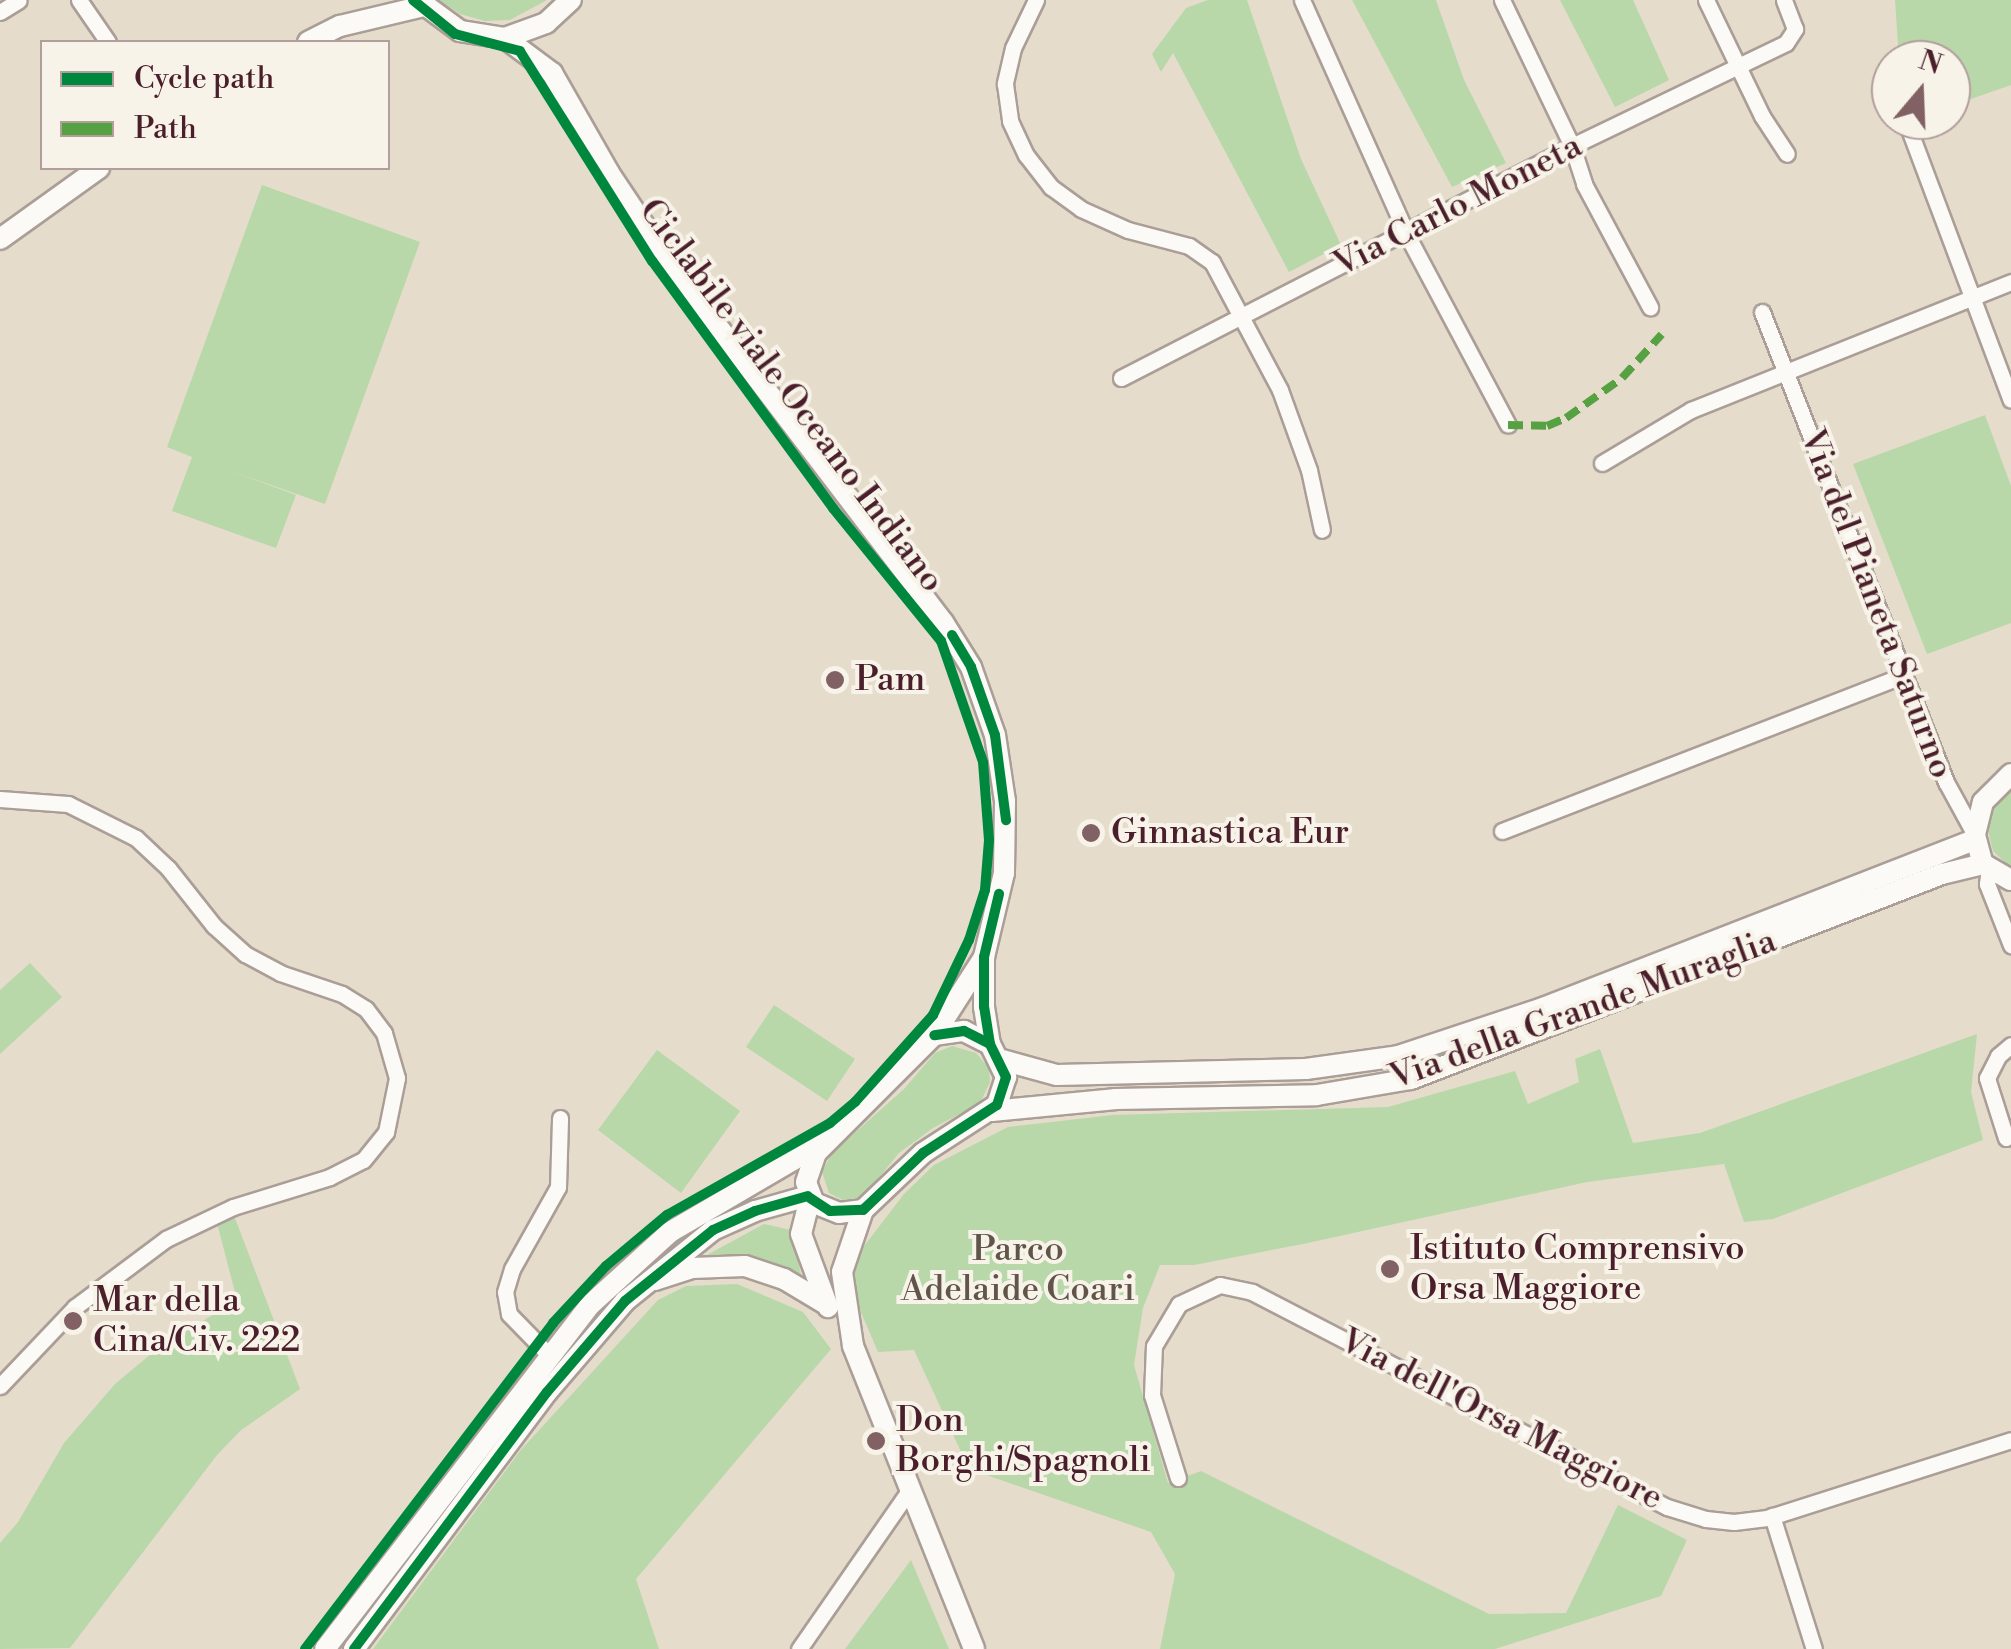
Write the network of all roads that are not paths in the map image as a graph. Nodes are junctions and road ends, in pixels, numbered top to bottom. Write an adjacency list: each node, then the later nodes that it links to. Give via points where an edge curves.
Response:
1 (19, 0): 11 (street)
2 (79, 0): 15 (street)
3 (373, 0): 13 (street)
4 (571, 0): 12 (street)
5 (1036, 0): 29 (street, via 1011,56 1005,90 1010,121 1032,165 1081,209 1203,253)
6 (1302, 0): 23 (street)
7 (1502, 0): 20 (street)
8 (1706, 0): 17 (street)
9 (1784, 0): 17 (street, Via Carlo Moneta, via 1795,34)
10 (420, 3): 13 (street); 14 (street, via 460,32)
11 (0, 12)
12 (546, 23): 14 (street); 18 (street)
13 (340, 26): 16 (street)
14 (506, 38): 18 (street)
15 (107, 40)
16 (312, 40)
17 (1739, 67): 20 (street, Via Carlo Moneta); 21 (street)
18 (552, 73): 44 (street, via 670,264 971,667 995,735 1006,817 1004,873)
19 (1913, 140): 26 (street)
20 (1572, 146): 23 (street, Via Carlo Moneta); 27 (street, via 1584,184)
21 (1786, 154)
22 (96, 170): 24 (street)
23 (1406, 233): 29 (street, Via Carlo Moneta); 33 (street)
24 (0, 239)
25 (2011, 282): 26 (street)
26 (1972, 297): 30 (street); 32 (street)
27 (1650, 307)
28 (1762, 312): 30 (street, Via del Pianeta Saturno)
29 (1238, 318): 31 (street, Via Carlo Moneta); 35 (street, via 1283,397 1310,470)
30 (1785, 369): 34 (street, via 1691,410); 36 (street, Via del Pianeta Saturno)
31 (1122, 378)
32 (2011, 400)
33 (1508, 425)
34 (1602, 463)
35 (1322, 530)
36 (1905, 675): 39 (street); 40 (street, Via del Pianeta Saturno)
37 (2011, 774): 40 (street, via 1983,802)
38 (0, 798): 58 (street, via 68,804 136,838 244,954 366,1009 388,1041 397,1078 386,1132 363,1160 166,1239 62,1318)
39 (1502, 831)
40 (1975, 837): 41 (street); 47 (street, Via della Grande Muraglia, via 1543,1008 1398,1056 1306,1069 1057,1076)
41 (1986, 866): 42 (street); 43 (street); 48 (street, Via della Grande Muraglia, via 1942,874 1410,1079 1302,1096 1116,1098)
42 (2011, 880)
43 (2011, 945)
44 (984, 957): 45 (street); 47 (street)
45 (934, 1035): 47 (street, Via della Grande Muraglia, via 964,1031); 51 (street)
46 (2011, 1046): 50 (street, via 1987,1078)
47 (996, 1052): 48 (street, via 1005,1090)
48 (992, 1111): 53 (street, via 923,1153)
49 (560, 1118): 57 (street, via 558,1187 504,1292 509,1314)
50 (2006, 1138)
51 (824, 1142): 52 (street, via 808,1169); 57 (street, via 660,1240)
52 (809, 1197): 53 (street, via 839,1213); 54 (street, via 727,1222); 55 (street, via 801,1234)
53 (863, 1210): 56 (street, via 842,1272)
54 (644, 1284): 55 (street, via 692,1268 736,1265 784,1279); 64 (street, via 570,1364)
55 (826, 1304): 56 (street)
56 (853, 1346): 61 (street)
57 (548, 1354): 63 (street)
58 (0, 1386)
59 (2011, 1440): 62 (street, Via dell'Orsa Maggiore)
60 (1178, 1478): 62 (street, Via dell'Orsa Maggiore, via 1152,1395 1154,1346 1179,1304 1227,1284 1667,1507 1724,1522)
61 (908, 1492): 65 (street); 66 (street)
62 (1772, 1516): 67 (street)
63 (325, 1649)
64 (354, 1649)
65 (800, 1649)
66 (974, 1649)
67 (1814, 1649)

